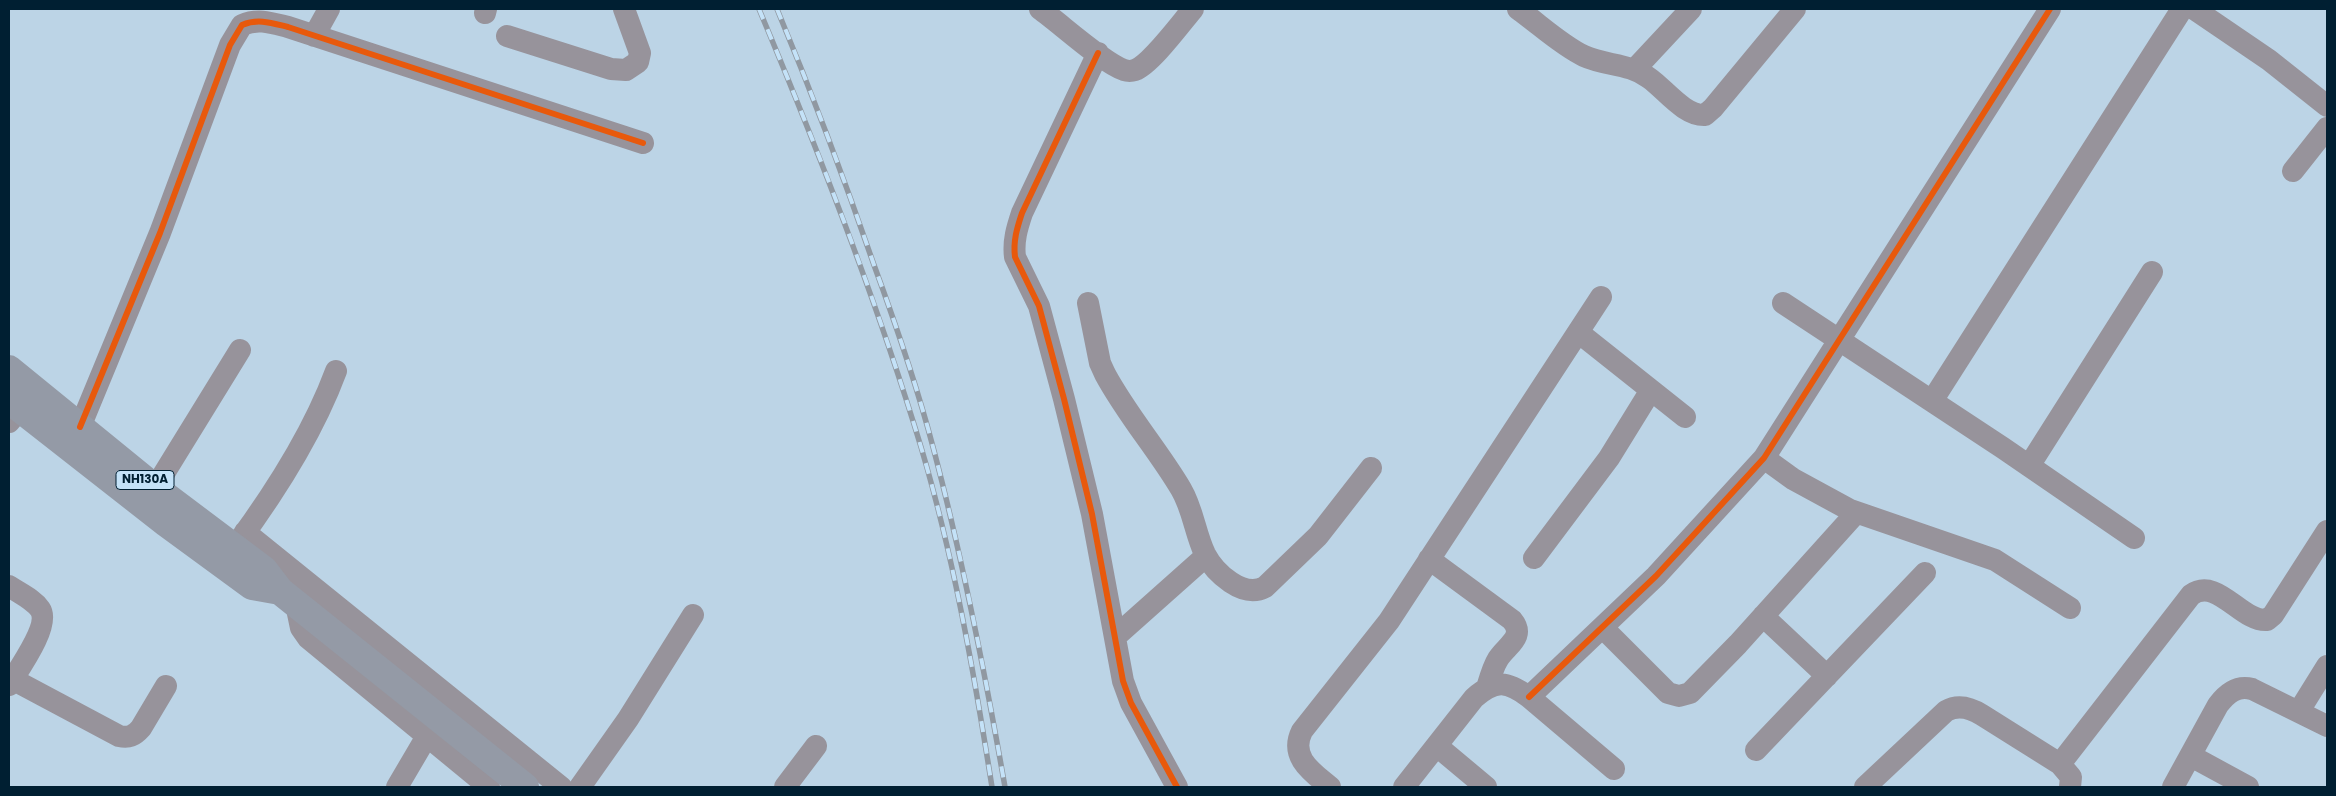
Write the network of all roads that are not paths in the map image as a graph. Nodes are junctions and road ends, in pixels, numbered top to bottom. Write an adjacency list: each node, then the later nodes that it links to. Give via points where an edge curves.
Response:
1 (329, 9): 11 (street)
2 (624, 9): 12 (street, via 640,53 638,62 626,70 611,69)
3 (1040, 9): 13 (street)
4 (1192, 9): 13 (street, via 1151,58 1136,69 1124,70)
5 (1518, 9): 14 (street, via 1584,56)
6 (1691, 9): 14 (street)
7 (1795, 9): 14 (street, via 1705,115 1688,110)
8 (2050, 9): 24 (street)
9 (2182, 9): 29 (street)
10 (2194, 9): 15 (street, via 2269,60)
11 (314, 36): 17 (street); 32 (street, via 264,22 248,22 238,30 160,233)
12 (507, 36)
13 (1098, 53): 51 (street, via 1022,213 1015,232 1014,249 1039,306 1064,399 1092,514)
14 (1635, 69)
15 (2327, 106)
16 (2327, 128): 18 (street)
17 (643, 142)
18 (2293, 171)
19 (2152, 272): 34 (street)
20 (1601, 297): 23 (street)
21 (1088, 303): 41 (street, via 1105,374 1181,490)
22 (1783, 303): 24 (street)
23 (1578, 332): 28 (street); 43 (street)
24 (1839, 340): 29 (street); 33 (street)
25 (240, 350): 36 (street)
26 (9, 369): 30 (highway, NH130A)
27 (336, 371): 40 (street, via 307,437)
28 (1651, 390): 31 (street); 42 (street, via 1609,458)
29 (1932, 401): 34 (street)
30 (18, 406): 32 (highway, NH130A); 46 (highway, NH130A, via 252,586)
31 (1686, 417)
32 (80, 427): 36 (highway, NH130A)
33 (1764, 458): 37 (street, via 1792,479); 50 (street, via 1656,576)
34 (2029, 466): 39 (street)
35 (1371, 468): 41 (street, via 1318,536 1257,592 1233,584)
36 (155, 488): 40 (highway, NH130A)
37 (1856, 513): 47 (street, via 1995,560); 49 (street)
38 (2327, 531): 65 (street, via 2267,620 2257,619 2212,592 2199,591 2191,595)
39 (2134, 538)
40 (240, 540): 46 (highway, NH130A); 71 (street)
41 (1206, 556): 51 (street)
42 (1534, 558)
43 (1429, 559): 56 (street, via 1512,620 1518,628 1516,637 1499,657); 67 (street, via 1389,621 1298,737 1297,749 1301,760)
44 (1925, 573): 53 (street)
45 (9, 586): 54 (street, via 38,606 43,615 41,628)
46 (288, 598): 60 (street, via 308,638); 70 (highway, NH130A)
47 (2070, 608)
48 (693, 615): 72 (street, via 628,719)
49 (1763, 616): 50 (street, via 1694,690 1679,696 1668,693); 53 (street)
50 (1603, 628): 57 (street)
51 (1115, 637): 74 (street, via 1123,681 1131,703)
52 (2327, 666): 58 (street)
53 (1827, 676): 63 (street)
54 (11, 682): 55 (street, via 126,737 141,728)
55 (166, 686)
56 (1487, 688): 57 (street, via 1508,684); 62 (street, via 1474,698)
57 (1529, 697): 66 (street)
58 (2300, 711): 59 (street); 64 (street, via 2252,689 2239,687 2223,699)
59 (2327, 726)
60 (427, 736): 68 (street); 69 (street)
61 (816, 746): 73 (street)
62 (1436, 746): 75 (street); 76 (street)
63 (1756, 750)
64 (2191, 756): 79 (street); 80 (street)
65 (2060, 764): 77 (street, via 1974,710 1954,708 1925,728); 78 (street, via 2070,777)
66 (1614, 769)
67 (1322, 785)
68 (397, 787)
69 (489, 787)
70 (525, 787)
71 (560, 787)
72 (580, 787)
73 (785, 787)
74 (1177, 787)
75 (1404, 787)
76 (1486, 787)
77 (1865, 787)
78 (2070, 787)
79 (2173, 787)
80 (2248, 787)

